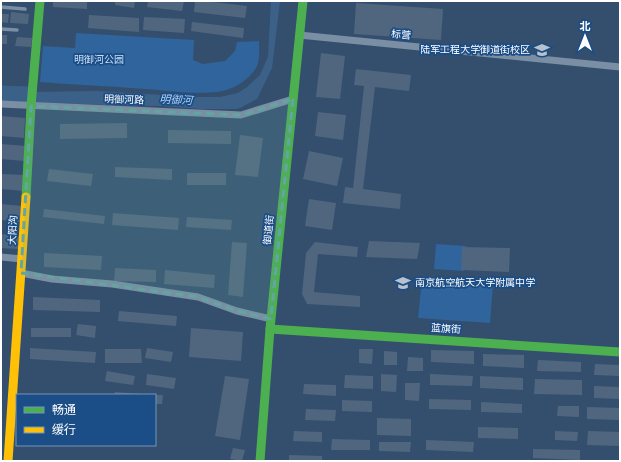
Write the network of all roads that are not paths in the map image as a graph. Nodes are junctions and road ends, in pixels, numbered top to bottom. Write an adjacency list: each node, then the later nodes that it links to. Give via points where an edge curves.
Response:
1 (40, 1): 11 (street, 大阳沟)
2 (302, 1): 7 (street, 御道街)
3 (1, 7): 4 (lane)
4 (25, 9)
5 (1, 29): 6 (lane)
6 (17, 30)
7 (299, 35): 8 (street, 标营); 9 (street, 御道街)
8 (620, 67)
9 (293, 99): 11 (street, 明御河路, via 241,115); 15 (street, 御道街)
10 (1, 104): 11 (street, 明御河路)
11 (31, 106): 13 (street, 大阳沟)
12 (1, 257): 13 (street)
13 (22, 259): 14 (street, 大阳沟)
14 (21, 273): 15 (street, via 198,297 237,311); 18 (street, 大阳沟)
15 (271, 319): 16 (street, 御道街)
16 (270, 329): 17 (street, 蓝旗街); 19 (street, 御道街)
17 (620, 352)
18 (8, 461)
19 (260, 461)

